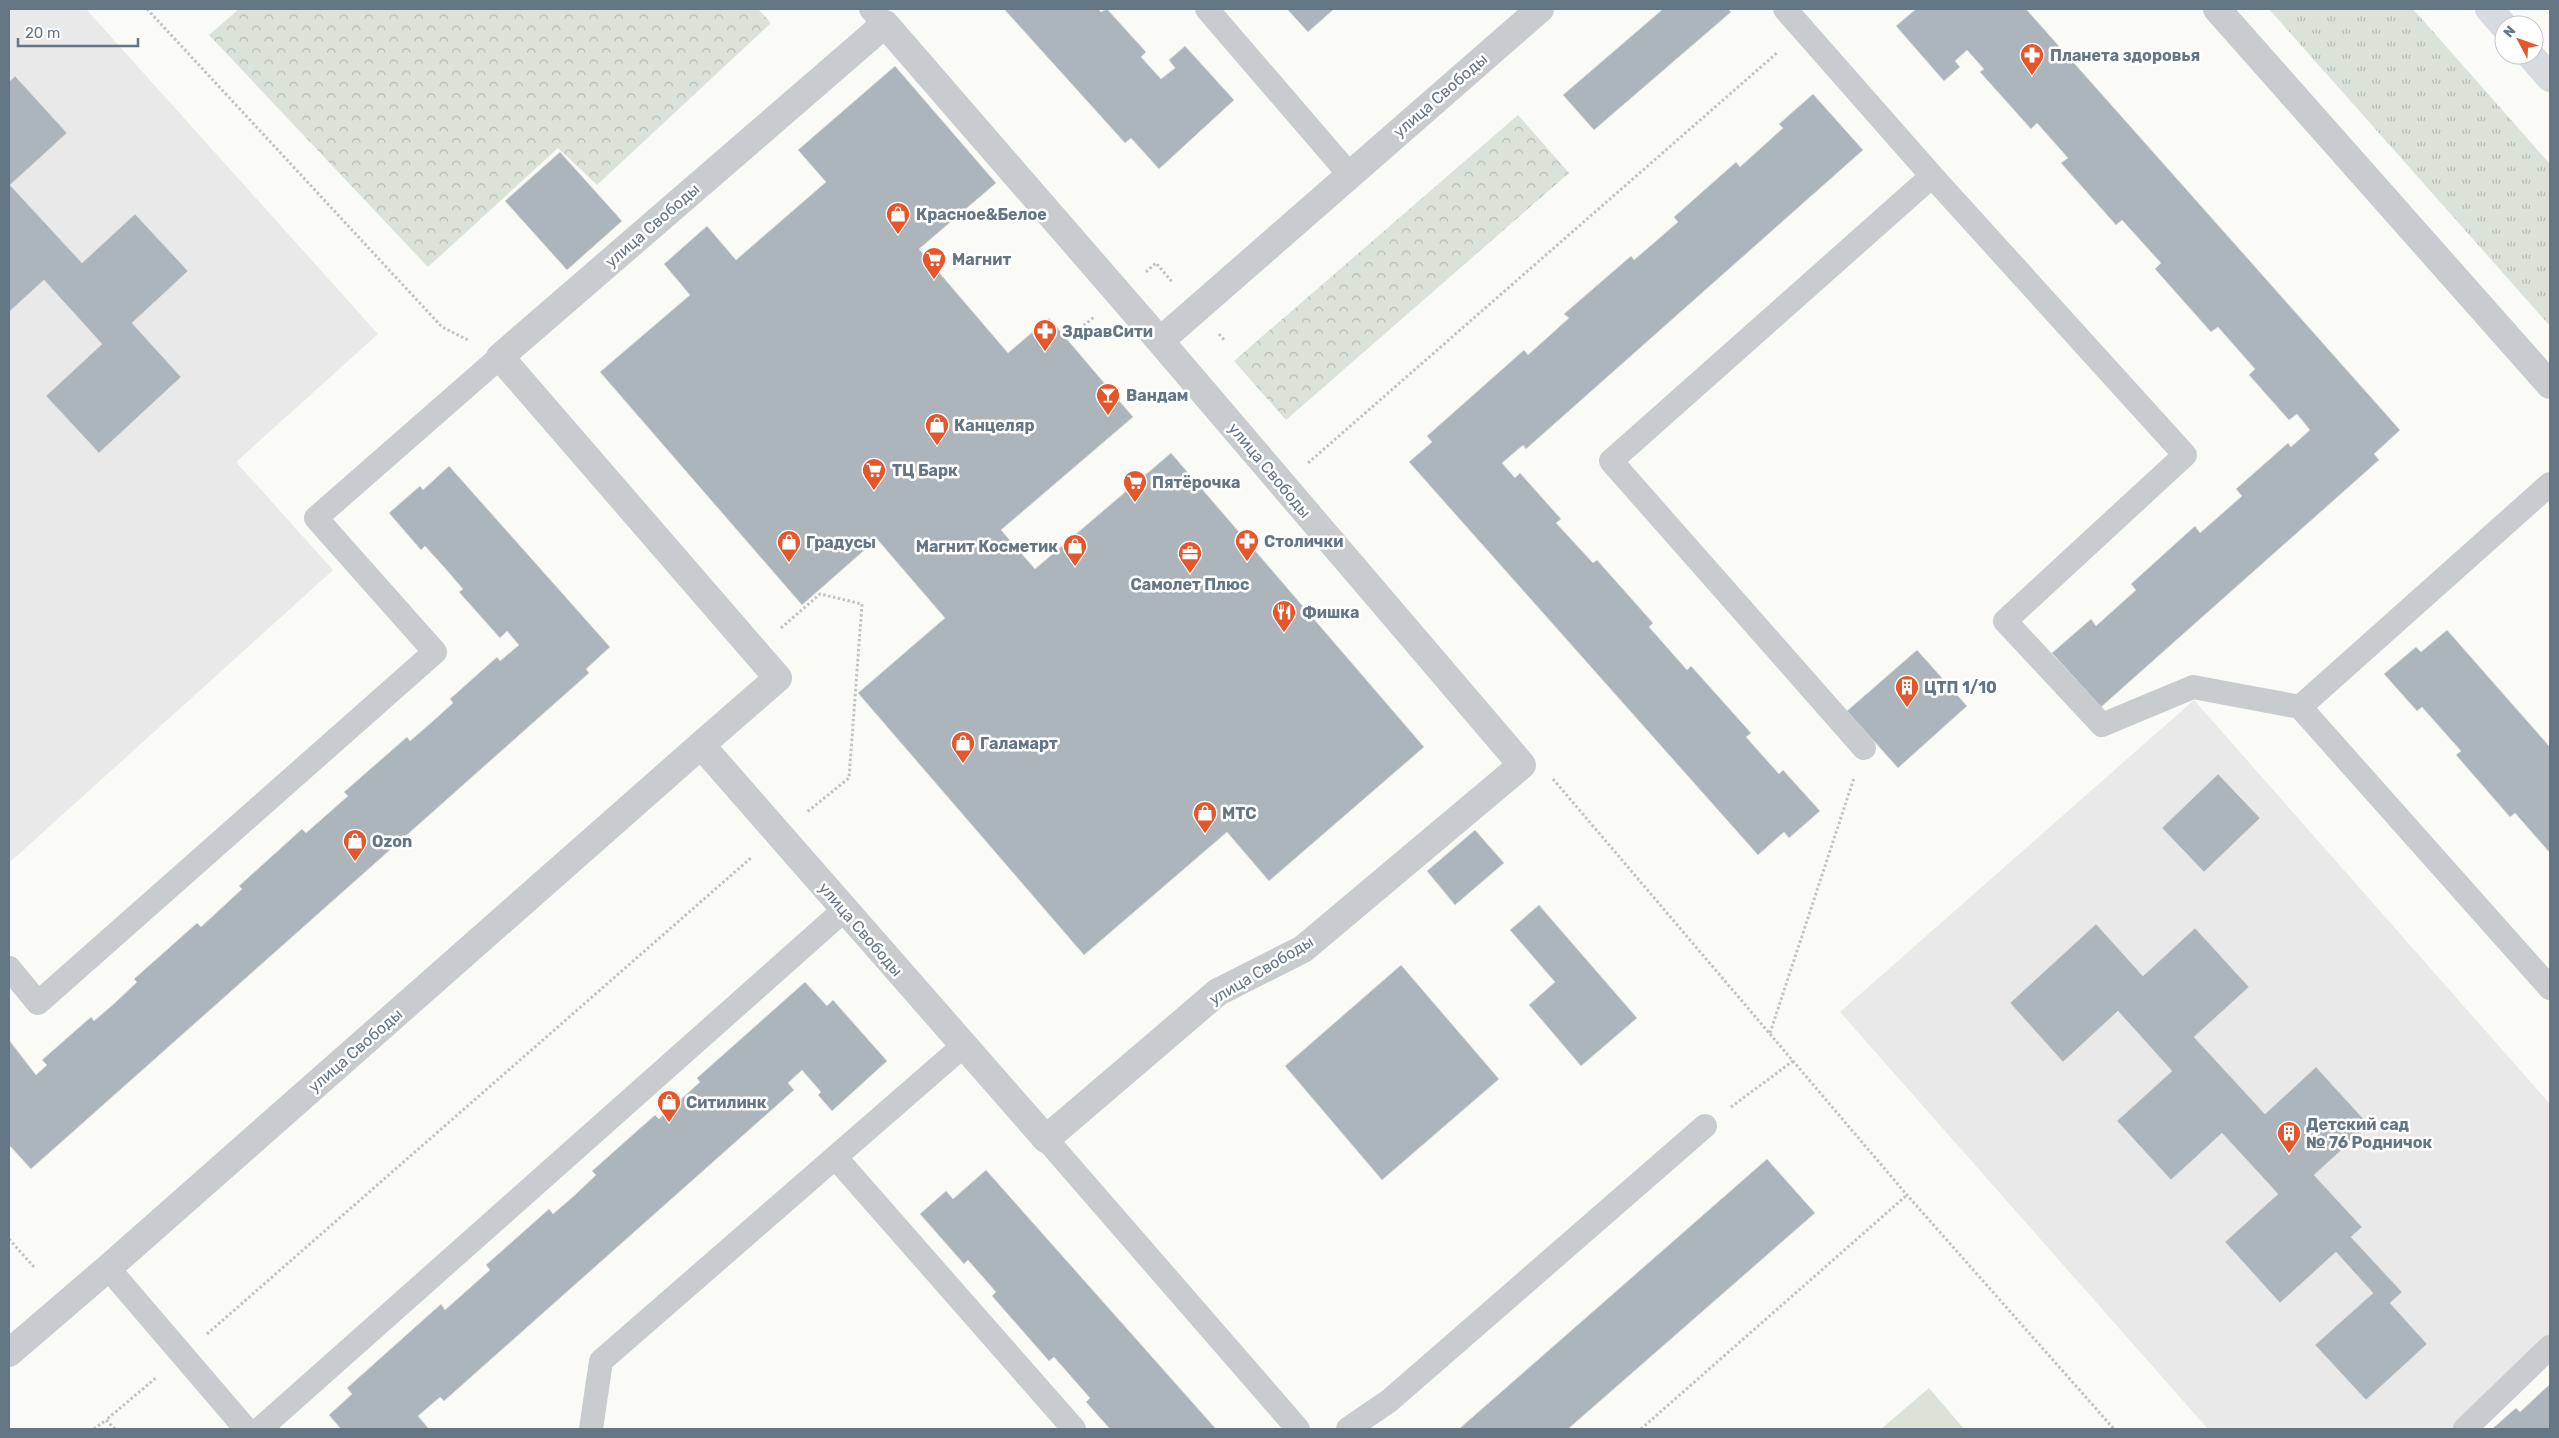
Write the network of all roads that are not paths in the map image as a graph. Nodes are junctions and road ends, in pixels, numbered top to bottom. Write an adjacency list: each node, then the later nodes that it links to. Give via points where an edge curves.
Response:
1 (1207, 9): 8 (lane)
2 (1540, 9): 8 (street, улица Свободы)
3 (1785, 9): 9 (lane)
4 (2217, 9): 12 (street)
5 (878, 16): 10 (street, улица Свободы); 11 (street, улица Свободы)
6 (2539, 65): 7 (main road)
7 (2550, 78)
8 (1349, 174): 10 (street, улица Свободы)
9 (1932, 176): 14 (lane, via 2185,455 2005,621 2102,725 2193,687); 16 (lane, via 1611,461)
10 (1160, 341): 22 (street, улица Свободы, via 1522,766 1303,949 1218,992)
11 (500, 357): 15 (street, улица Свободы, via 778,678); 18 (lane, via 316,518 435,652 38,1003)
12 (2550, 385)
13 (2550, 484): 14 (lane)
14 (2300, 707): 19 (lane)
15 (700, 745): 17 (street, улица Свободы); 24 (street, улица Свободы)
16 (1864, 748)
17 (844, 910): 20 (street, улица Свободы); 28 (lane)
18 (9, 968)
19 (2550, 988)
20 (963, 1046): 22 (street, улица Свободы); 23 (lane)
21 (1705, 1126): 32 (lane, via 1389,1401)
22 (1046, 1139): 31 (lane)
23 (836, 1158): 29 (lane, via 601,1361); 30 (lane)
24 (108, 1268): 26 (street, улица Свободы); 27 (lane)
25 (2550, 1347): 33 (lane)
26 (9, 1353)
27 (246, 1429)
28 (260, 1429)
29 (591, 1429)
30 (1074, 1429)
31 (1298, 1429)
32 (1348, 1429)
33 (2466, 1429)

